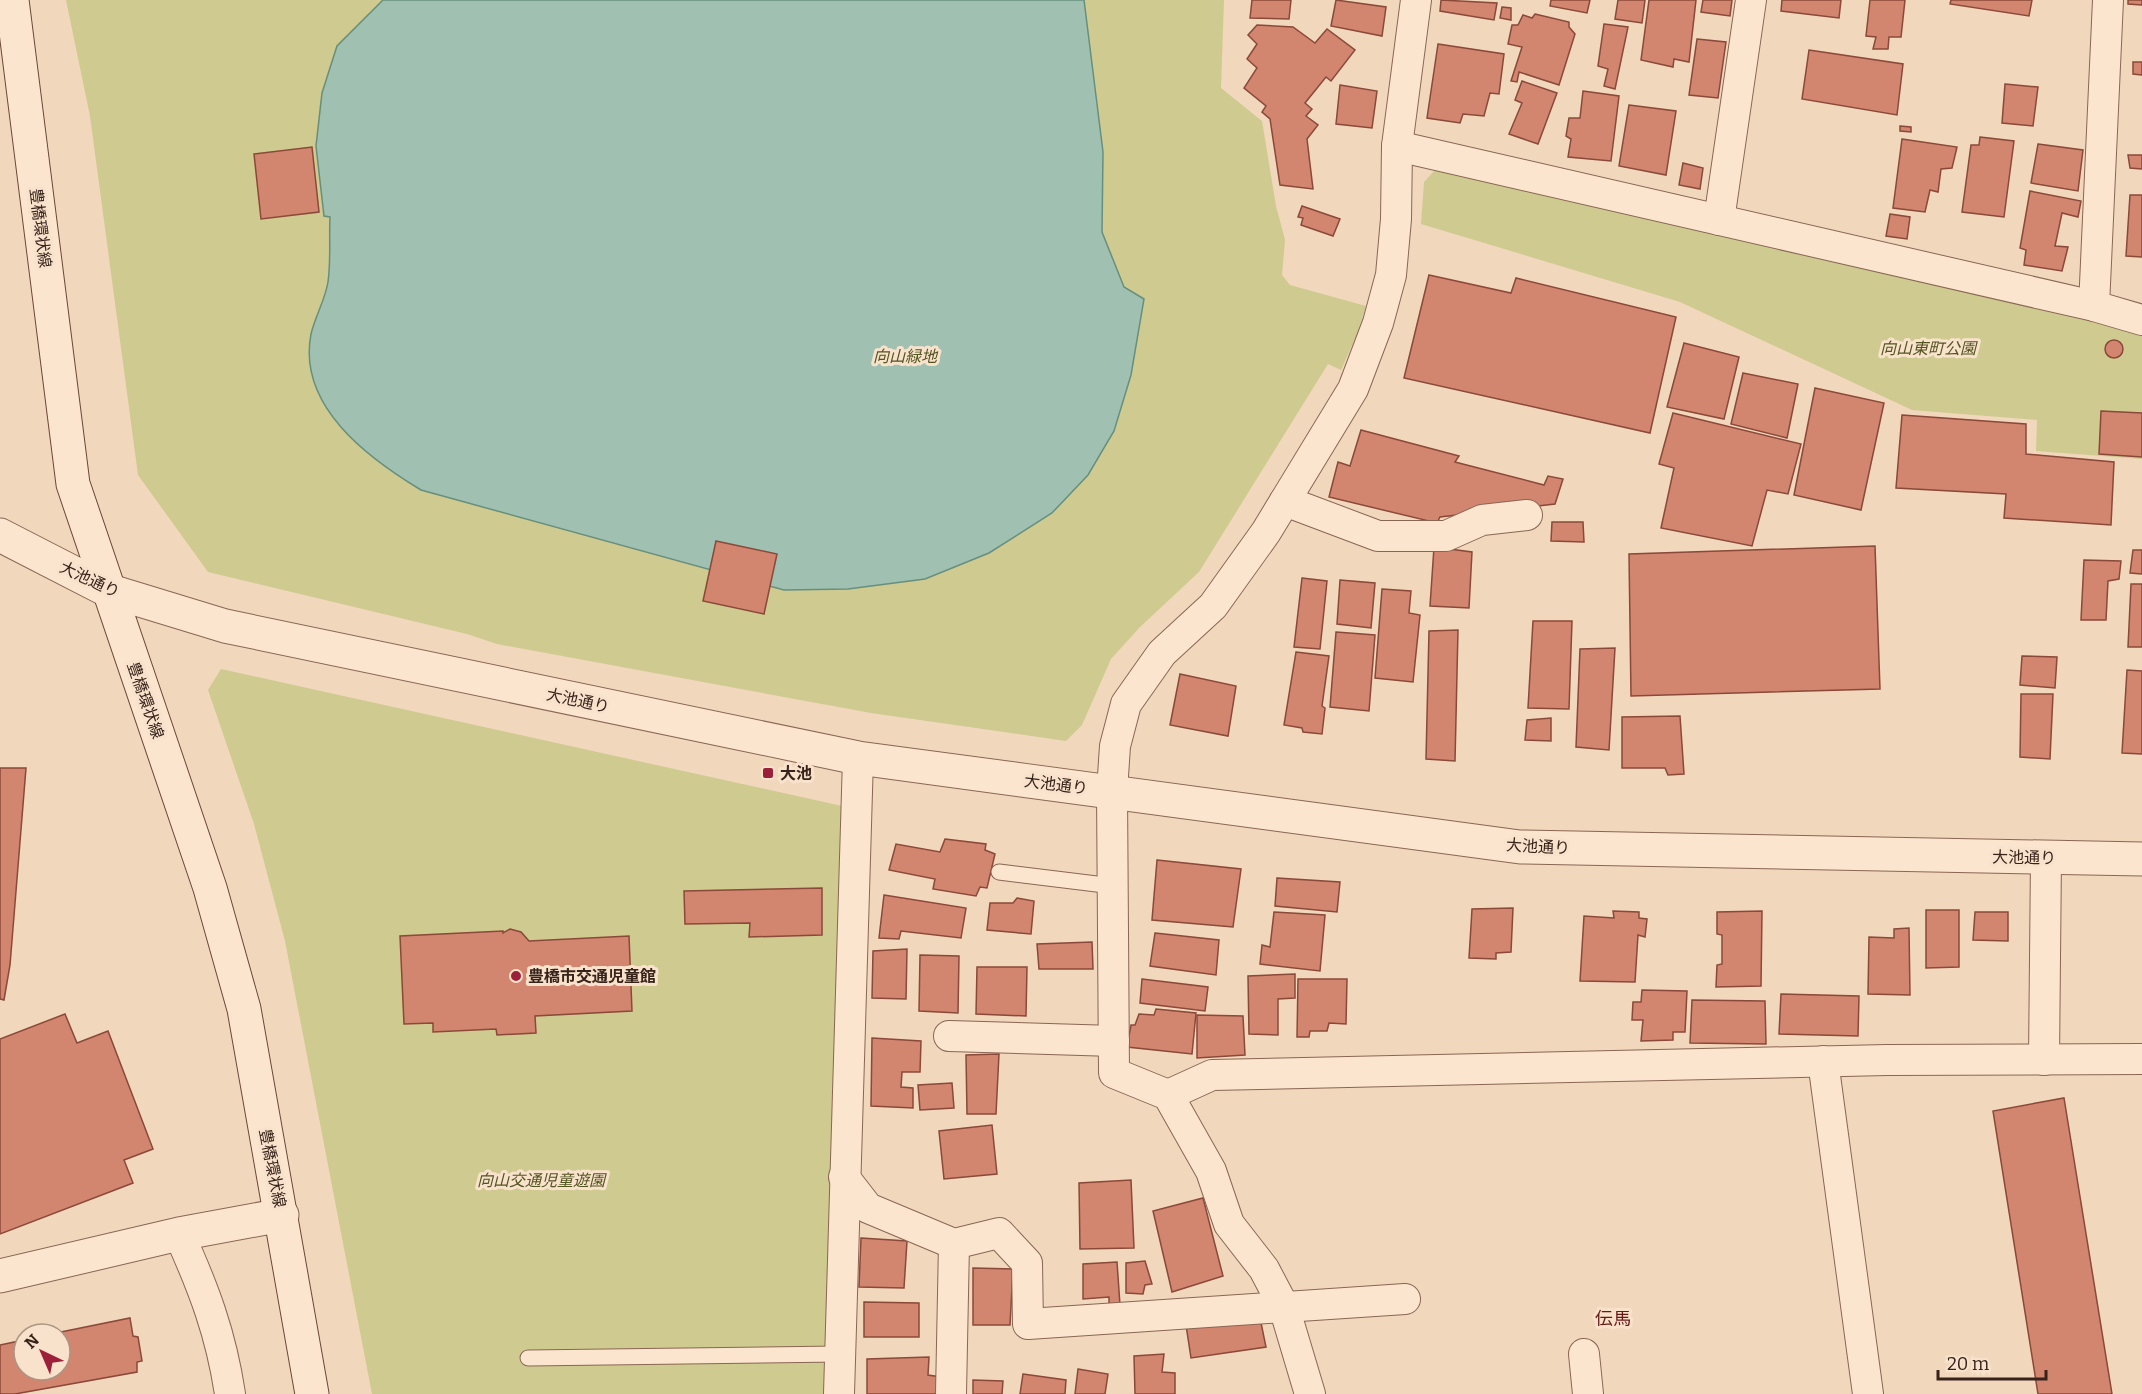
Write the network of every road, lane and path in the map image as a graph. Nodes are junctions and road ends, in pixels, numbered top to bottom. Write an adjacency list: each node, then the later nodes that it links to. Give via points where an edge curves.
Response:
1 (12, 0): 12 (street, 豊橋環状線, via 73,484)
2 (1416, 0): 5 (street)
3 (1751, 0): 6 (street)
4 (2108, 0): 7 (street)
5 (1397, 146): 6 (street); 9 (street, via 1391,275 1378,323 1353,389)
6 (1719, 220): 7 (street)
7 (2094, 306): 8 (street)
8 (2142, 320)
9 (1285, 501): 10 (street, via 1378,536 1446,536 1482,520); 14 (street, via 1213,606 1162,653 1126,704 1115,747)
10 (1527, 515)
11 (0, 535): 12 (street, 大池通り)
12 (107, 590): 13 (street, 大池通り, via 225,626); 26 (street, 豊橋環状線, via 210,888 244,1009)
13 (858, 758): 14 (street, 大池通り); 25 (street)
14 (1112, 791): 15 (street, 大池通り, via 1520,847); 18 (street)
15 (2046, 857): 16 (street, 大池通り); 22 (street)
16 (2142, 859)
17 (999, 872): 18 (lane)
18 (1113, 886): 20 (street)
19 (949, 1036): 20 (street)
20 (1114, 1041): 24 (street, via 1114,1072)
21 (2142, 1059): 22 (street)
22 (2044, 1060): 23 (street)
23 (1823, 1061): 24 (street, via 1212,1075); 41 (street)
24 (1168, 1095): 31 (street, via 1210,1171 1228,1224 1264,1269)
25 (844, 1178): 28 (street, via 868,1208); 32 (street)
26 (282, 1215): 27 (street); 36 (street, 豊橋環状線)
27 (179, 1234): 29 (street); 35 (street, via 199,1277 223,1348)
28 (954, 1244): 31 (street, via 999,1233 1027,1263 1028,1324); 38 (street)
29 (0, 1276)
30 (1405, 1299): 31 (street)
31 (1284, 1307): 39 (street)
32 (839, 1354): 34 (lane); 37 (street)
33 (1584, 1354): 40 (street)
34 (528, 1358)
35 (230, 1394)
36 (312, 1394)
37 (839, 1394)
38 (951, 1394)
39 (1310, 1394)
40 (1588, 1394)
41 (1868, 1394)

